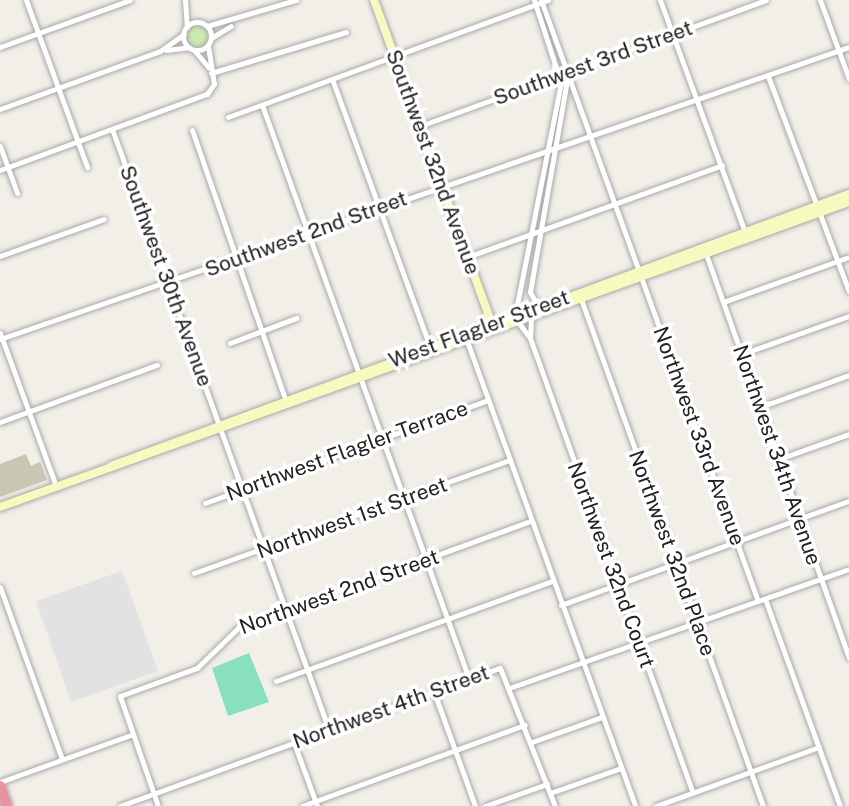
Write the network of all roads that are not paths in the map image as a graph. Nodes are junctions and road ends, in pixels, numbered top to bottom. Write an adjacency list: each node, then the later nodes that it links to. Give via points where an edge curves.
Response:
1 (26, 0): 16 (street, Southwest 30th Avenue)
2 (130, 0): 16 (street)
3 (296, 0): 11 (street)
4 (374, 0): 26 (main road, Southwest 32nd Avenue)
5 (660, 0): 18 (street)
6 (766, 0): 18 (street, Southwest 3rd Street)
7 (820, 0): 24 (street)
8 (184, 1): 10 (street)
9 (540, 1): 26 (street); 28 (street, Northwest 33rd Avenue)
10 (187, 9): 12 (street); 14 (street)
11 (243, 19): 13 (street); 19 (street)
12 (200, 23): 13 (street); 14 (street)
13 (207, 26): 19 (street)
14 (187, 27): 17 (street)
15 (346, 32): 27 (street)
16 (38, 33): 21 (street); 32 (street, Southwest 30th Avenue)
17 (184, 34): 23 (street); 25 (street)
18 (673, 34): 28 (street, Southwest 3rd Street); 33 (street)
19 (211, 38): 20 (street)
20 (208, 45): 23 (street); 27 (street)
21 (0, 47)
22 (849, 47): 24 (street, Southwest 2nd Street)
23 (191, 48): 25 (street); 27 (street)
24 (838, 50): 29 (street, Southwest 2nd Street); 31 (street)
25 (160, 51): 32 (street)
26 (394, 56): 30 (street); 39 (main road, Southwest 32nd Avenue)
27 (210, 71): 40 (street, via 214,87 207,94)
28 (564, 74): 34 (street, Northwest 33rd Avenue); 35 (street); 39 (street, Southwest 3rd Street); 45 (street)
29 (768, 76): 33 (street, Southwest 2nd Street); 56 (street)
30 (332, 79): 36 (street); 55 (street)
31 (849, 79)
32 (58, 87): 37 (street); 43 (street, Southwest 30th Avenue)
33 (697, 99): 42 (street, Southwest 2nd Street); 46 (street)
34 (577, 101): 35 (street); 42 (street, Northwest 33rd Avenue)
35 (564, 102): 45 (street)
36 (262, 105): 38 (street); 60 (street)
37 (0, 108)
38 (228, 117)
39 (420, 126): 50 (main road, Southwest 32nd Avenue)
40 (113, 129): 43 (street); 68 (street, Southwest 30th Avenue)
41 (192, 130): 65 (street)
42 (589, 135): 45 (street, Southwest 2nd Street); 54 (street, Northwest 33rd Avenue)
43 (78, 141): 47 (street); 48 (street, Southwest 30th Avenue)
44 (0, 146): 47 (street)
45 (554, 148): 50 (street, Southwest 2nd Street); 58 (street)
46 (722, 166): 54 (street); 59 (street)
47 (8, 167): 49 (street); 51 (street)
48 (87, 167)
49 (0, 170)
50 (442, 187): 55 (street, Southwest 2nd Street); 63 (main road, Southwest 32nd Avenue)
51 (17, 193)
52 (849, 194): 56 (main road, West Flagler Street)
53 (849, 202): 56 (main road, West Flagler Street)
54 (615, 204): 58 (street); 67 (street, Northwest 33rd Avenue)
55 (378, 207): 60 (street, Southwest 2nd Street); 84 (street)
56 (819, 209): 59 (main road, West Flagler Street); 61 (main road, West Flagler Street); 66 (street)
57 (104, 219): 62 (street)
58 (538, 232): 63 (street); 72 (street, via 530,295); 76 (street)
59 (746, 232): 67 (main road, West Flagler Street)
60 (308, 233): 65 (street, Southwest 2nd Street); 88 (street)
61 (706, 254): 67 (main road, West Flagler Street); 71 (street, Northwest 34th Avenue)
62 (0, 257)
63 (467, 257): 77 (main road, Southwest 32nd Avenue)
64 (849, 257): 66 (street)
65 (239, 259): 68 (street, Southwest 2nd Street); 79 (street)
66 (839, 261): 69 (street); 71 (street)
67 (640, 274): 70 (main road, West Flagler Street); 72 (main road, West Flagler Street); 112 (street, Northwest 33rd Avenue)
68 (169, 284): 80 (street, Southwest 2nd Street); 96 (street, Southwest 30th Avenue)
69 (849, 291)
70 (581, 299): 75 (main road, West Flagler Street); 115 (street, Northwest 32nd Place)
71 (723, 303): 85 (street, Northwest 34th Avenue)
72 (538, 307): 76 (main road, West Flagler Street)
73 (849, 316): 85 (street)
74 (296, 318): 79 (street)
75 (531, 318): 76 (main road, West Flagler Street); 81 (street, Northwest 32nd Court)
76 (517, 319): 77 (main road, West Flagler Street); 78 (main road, West Flagler Street); 81 (street, Northwest 32nd Court)
77 (492, 324): 78 (main road); 82 (main road, West Flagler Street)
78 (503, 328): 82 (main road, West Flagler Street)
79 (265, 330): 83 (street); 89 (street)
80 (1, 337): 94 (street)
81 (530, 338): 120 (street, Northwest 32nd Court)
82 (463, 339): 84 (main road, West Flagler Street); 88 (main road, West Flagler Street); 92 (street)
83 (230, 343)
84 (430, 347): 88 (main road, West Flagler Street)
85 (742, 354): 93 (street, Northwest 34th Avenue)
86 (157, 365): 94 (street)
87 (849, 375): 93 (street)
88 (360, 376): 90 (main road, West Flagler Street); 96 (main road, West Flagler Street); 98 (street)
89 (286, 388): 90 (street); 91 (street)
90 (295, 395): 91 (main road, West Flagler Street)
91 (285, 399): 96 (main road, West Flagler Street)
92 (488, 400): 98 (street, Northwest Flagler Terrace); 102 (street)
93 (760, 407): 101 (street, Northwest 34th Avenue)
94 (29, 411): 95 (street); 104 (street)
95 (0, 422)
96 (221, 426): 99 (main road, West Flagler Street); 100 (main road, West Flagler Street); 105 (street, Southwest 30th Avenue)
97 (849, 434): 101 (street)
98 (383, 438): 105 (street, Northwest Flagler Terrace); 106 (street)
99 (163, 444): 100 (main road); 103 (main road, West Flagler Street)
100 (153, 455): 103 (main road, West Flagler Street)
101 (779, 459): 110 (street, Northwest 34th Avenue)
102 (510, 460): 106 (street, Northwest 1st Street); 111 (street)
103 (111, 466): 104 (main road, West Flagler Street)
104 (56, 486): 109 (main road, West Flagler Street)
105 (243, 489): 108 (street, Northwest Flagler Terrace); 113 (street, Southwest 30th Avenue)
106 (405, 498): 113 (street, Northwest 1st Street); 114 (street)
107 (849, 502): 110 (street)
108 (205, 503)
109 (0, 506)
110 (800, 519): 112 (street); 118 (street, Northwest 34th Avenue)
111 (531, 521): 114 (street, Northwest 2nd Street); 119 (street)
112 (736, 542): 115 (street); 122 (street, Northwest 33rd Avenue)
113 (265, 549): 117 (street, Northwest 1st Street); 124 (street, Southwest 30th Avenue)
114 (426, 559): 124 (street, Northwest 2nd Street); 125 (street)
115 (676, 564): 120 (street); 126 (street, Northwest 32nd Place)
116 (849, 569): 118 (street, Northwest 4th Street)
117 (194, 573)
118 (821, 579): 122 (street, Northwest 4th Street); 128 (street, Northwest 34th Avenue)
119 (553, 582): 123 (street); 125 (street)
120 (619, 585): 123 (street); 129 (street, Northwest 32nd Court)
121 (0, 587): 145 (street)
122 (762, 600): 126 (street, Northwest 4th Street); 143 (street, Northwest 33rd Avenue)
123 (561, 605): 131 (street)
124 (286, 610): 132 (street, Southwest 30th Avenue); 140 (street, Northwest 2nd Street, via 228,634 197,668 120,696)
125 (448, 619): 132 (street); 133 (street)
126 (697, 624): 129 (street, Northwest 4th Street); 147 (street, Northwest 32nd Place)
127 (849, 627): 128 (street)
128 (839, 631): 130 (street, Northwest 34th Avenue)
129 (640, 645): 131 (street, Northwest 4th Street); 150 (street, Northwest 32nd Court)
130 (849, 657)
131 (582, 664): 135 (street, Northwest 4th Street); 137 (street)
132 (308, 670): 134 (street); 139 (street, Southwest 30th Avenue)
133 (469, 679): 135 (street, Northwest 4th Street, via 500,668); 136 (street, Northwest 4th Street)
134 (275, 681)
135 (512, 687): 138 (street)
136 (434, 692): 139 (street, Northwest 4th Street); 144 (street)
137 (602, 717): 141 (street); 146 (street)
138 (526, 725): 141 (street); 144 (street)
139 (329, 730): 142 (street, Northwest 4th Street)
140 (133, 734): 145 (street); 152 (street)
141 (532, 742): 149 (street)
142 (294, 743): 152 (street, Northwest 4th Street); 154 (street)
143 (819, 747): 147 (street); 165 (street, Northwest 33rd Avenue)
144 (455, 750): 154 (street); 159 (street)
145 (62, 759): 148 (street)
146 (621, 768): 151 (street); 162 (street)
147 (750, 772): 150 (street); 164 (street, Northwest 32nd Place)
148 (0, 784): 155 (highway)
149 (547, 784): 151 (street); 160 (street)
150 (693, 792): 163 (street)
151 (550, 793): 161 (street)
152 (153, 794): 156 (street, Northwest 4th Street); 157 (street)
153 (0, 800): 155 (highway)
154 (317, 804): 158 (street)
155 (5, 806)
156 (120, 806)
157 (158, 806)
158 (302, 806)
159 (475, 806)
160 (485, 806)
161 (555, 806)
162 (635, 806)
163 (656, 806)
164 (763, 806)
165 (840, 806)

